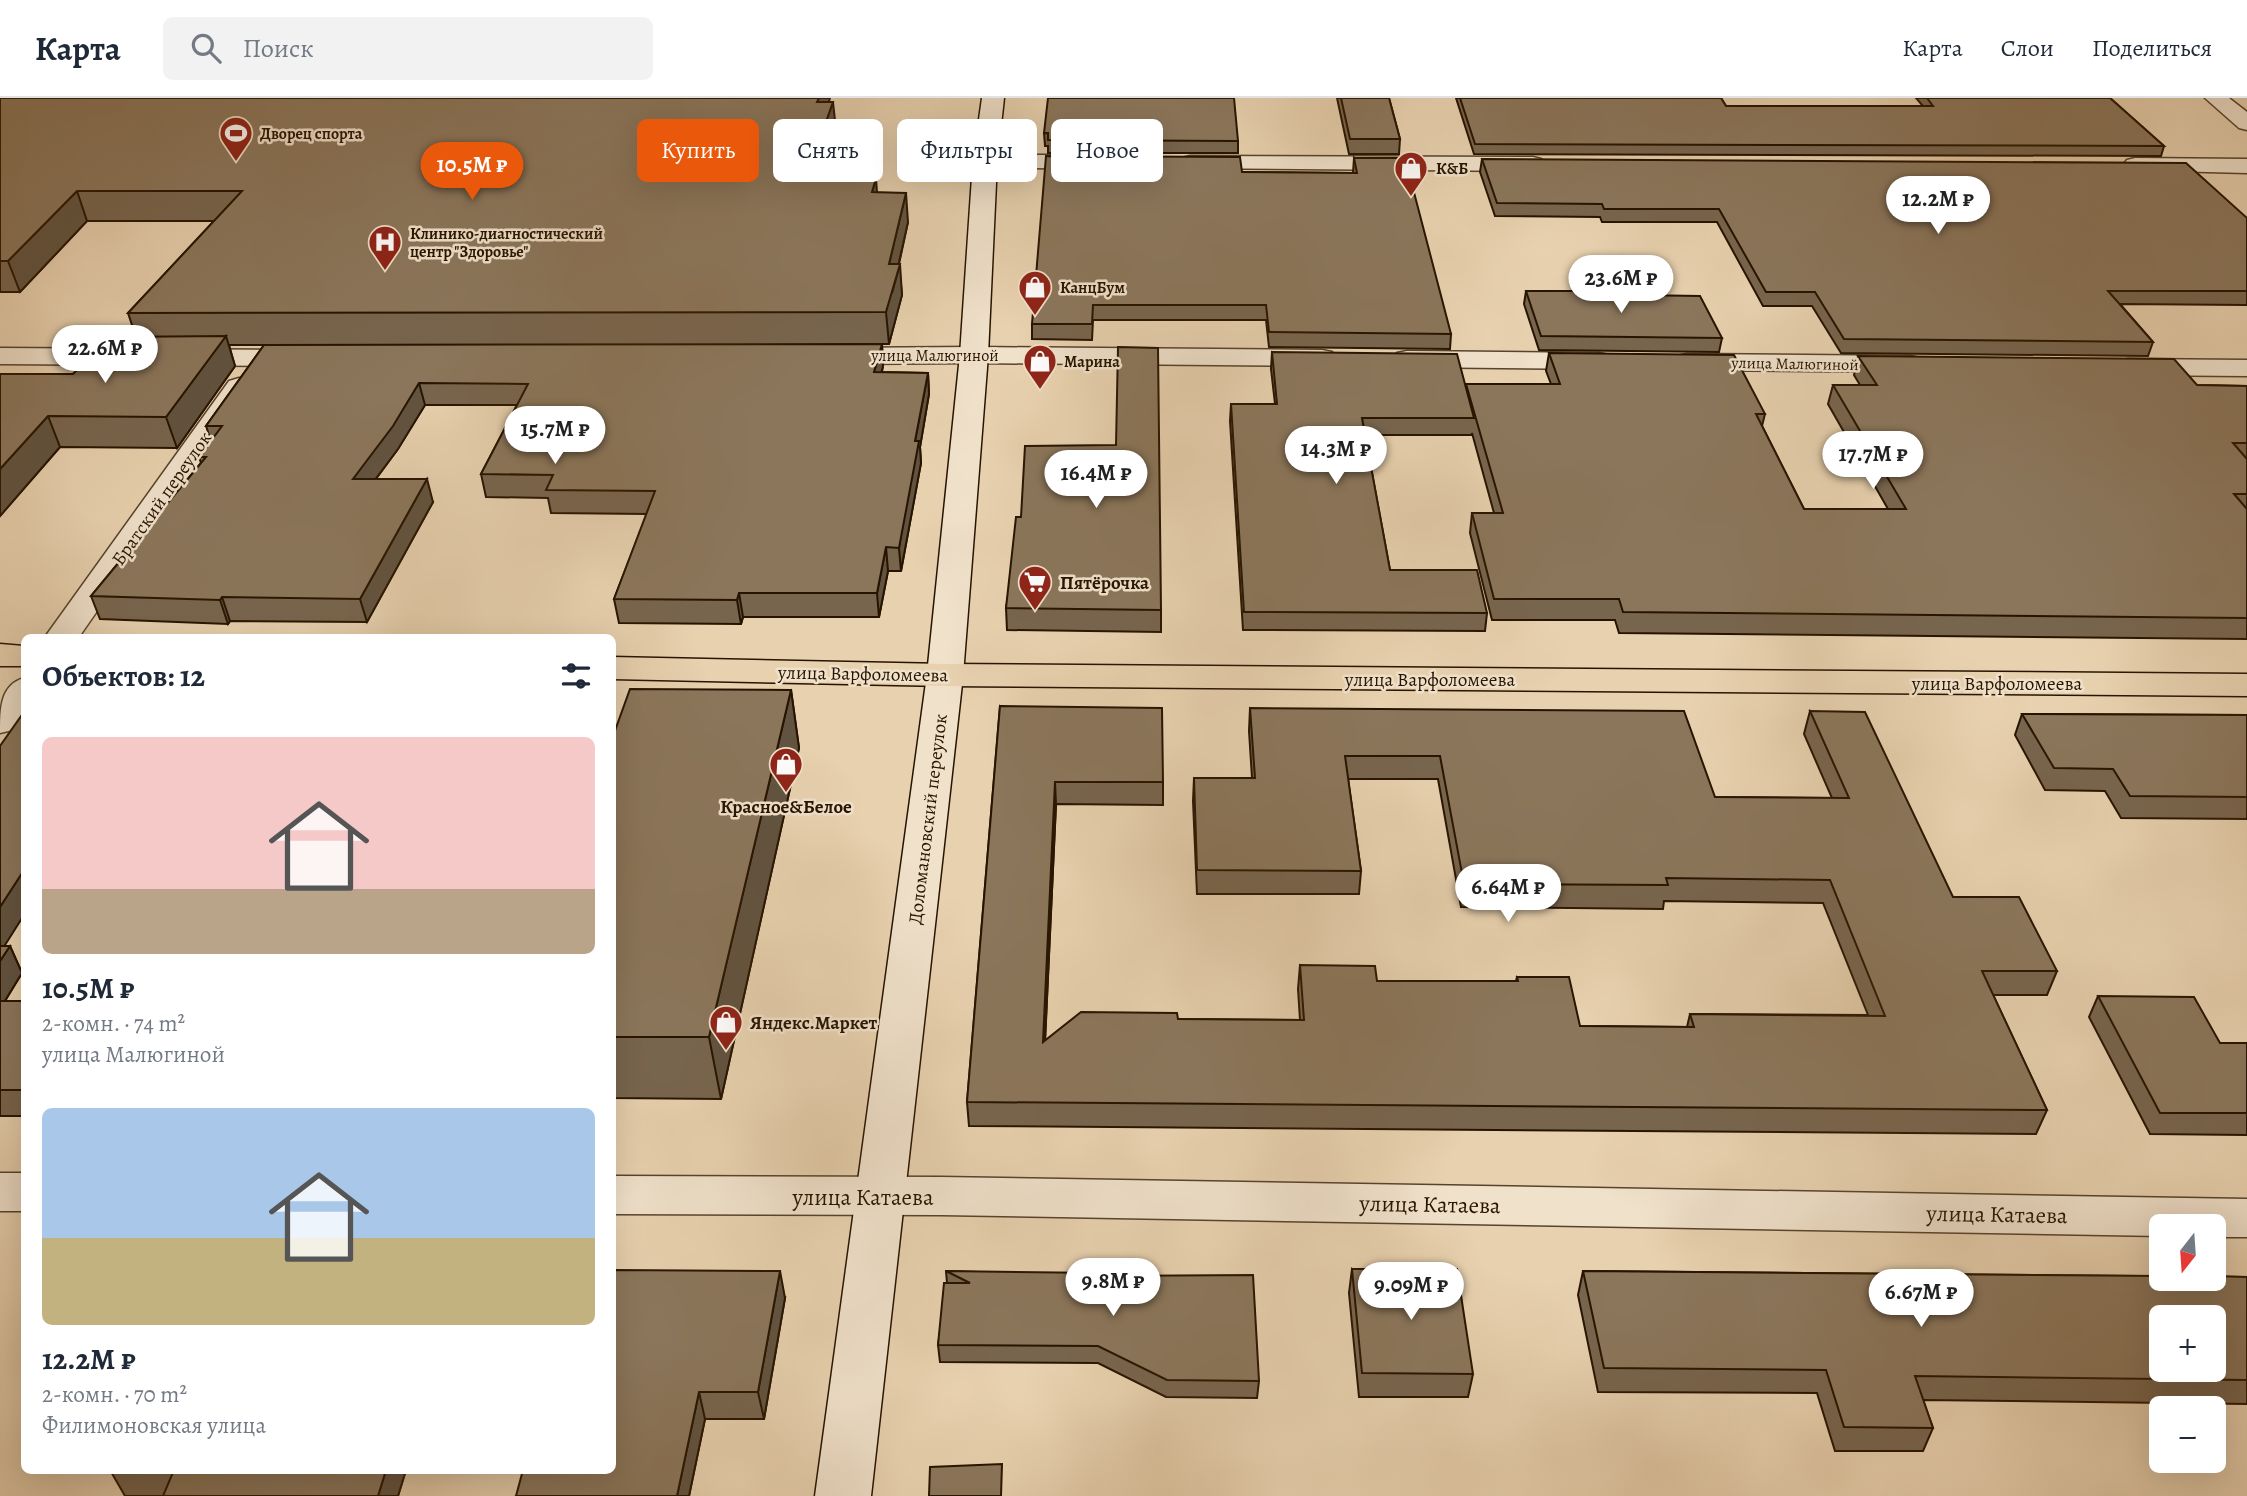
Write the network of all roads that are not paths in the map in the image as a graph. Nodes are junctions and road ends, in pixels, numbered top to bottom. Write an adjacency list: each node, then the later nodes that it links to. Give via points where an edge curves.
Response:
1 (993, 98): 3 (street, Доломановский переулок)
2 (2216, 98): 4 (street)
3 (990, 119)
4 (2247, 123)
5 (1165, 163): 6 (street)
6 (1553, 164)
7 (2107, 165): 8 (street)
8 (2247, 166)
9 (984, 182): 10 (street, Доломановский переулок)
10 (974, 355): 12 (street, улица Малюгиной); 15 (street, улица Малюгиной); 26 (street, Доломановский переулок)
11 (0, 356): 13 (street)
12 (807, 356)
13 (259, 358): 14 (street); 22 (street, Братский переулок)
14 (328, 358)
15 (1344, 359)
16 (1386, 359): 17 (street)
17 (1622, 362)
18 (1664, 362): 19 (street, улица Малюгиной)
19 (1941, 365)
20 (2108, 366): 21 (street)
21 (2247, 368)
22 (64, 634)
23 (0, 656): 24 (main road)
24 (21, 656)
25 (616, 668): 26 (main road, улица Варфоломеева)
26 (945, 675): 27 (main road, улица Варфоломеева); 33 (street, Доломановский переулок)
27 (2247, 685)
28 (21, 693): 29 (street)
29 (0, 722)
30 (0, 1192): 31 (street)
31 (21, 1192)
32 (616, 1195): 33 (street, улица Катаева)
33 (879, 1197): 34 (street, улица Катаева); 35 (street, Доломановский переулок)
34 (2247, 1218)
35 (844, 1496)

